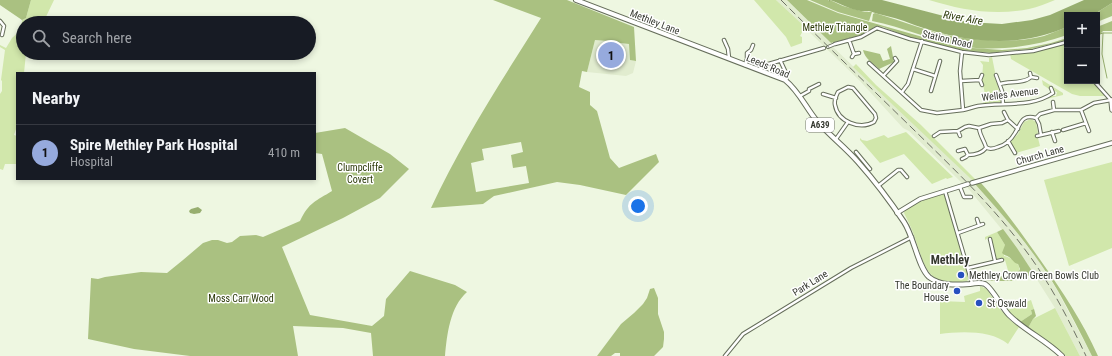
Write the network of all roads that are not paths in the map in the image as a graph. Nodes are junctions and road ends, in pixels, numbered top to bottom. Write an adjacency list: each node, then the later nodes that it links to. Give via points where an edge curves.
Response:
1 (576, 0): 15 (main road, Methley Lane / A639)
2 (0, 21): 3 (street, via 6,25)
3 (2, 35)
4 (724, 40): 15 (street)
5 (850, 40): 6 (street, Station Road, via 876,28 910,40); 8 (street, Station Road); 13 (street, via 853,55)
6 (922, 41): 12 (street, Station Road); 20 (street)
7 (1064, 43): 12 (street, Station Road, via 1028,52 992,55)
8 (835, 44): 10 (street, Station Road)
9 (753, 45): 19 (street, via 747,53)
10 (828, 47)
11 (824, 48): 16 (street)
12 (962, 52): 31 (street)
13 (859, 53)
14 (895, 58): 24 (street, via 897,61)
15 (729, 59): 19 (main road, Leeds Road / A639)
16 (780, 60): 21 (street, via 761,67); 29 (street, via 787,75)
17 (940, 61): 26 (street)
18 (869, 63): 24 (street, Welles Avenue)
19 (745, 64): 21 (main road, Leeds Road / A639)
20 (913, 69): 26 (street); 38 (street)
21 (760, 70): 29 (main road, Leeds Road / A639)
22 (1030, 73): 27 (street)
23 (982, 74): 30 (street)
24 (884, 75): 38 (street, Welles Avenue)
25 (996, 75): 33 (street)
26 (935, 76): 37 (street)
27 (1031, 77): 28 (street); 33 (street, via 1027,80)
28 (1037, 78)
29 (785, 80): 40 (main road, Leeds Road / A639)
30 (980, 80): 31 (street); 35 (street)
31 (960, 81): 45 (street)
32 (819, 84): 40 (street)
33 (1000, 84): 44 (street)
34 (1097, 84): 42 (street)
35 (982, 85)
36 (1051, 88): 44 (street, Welles Avenue, via 1053,93 1041,99)
37 (931, 91)
38 (902, 92): 45 (street, Welles Avenue, via 926,112)
39 (823, 94): 41 (street)
40 (800, 96): 65 (main road, Leeds Road / A639, via 815,119)
41 (836, 98): 52 (street, via 835,106); 52 (street, via 842,89 853,88 876,118 874,122 864,126)
42 (1111, 100): 47 (street, via 1094,103); 48 (street)
43 (1053, 102): 46 (street)
44 (1003, 104): 45 (street, Welles Avenue)
45 (963, 109)
46 (1054, 110): 47 (street); 50 (street, via 1040,114)
47 (1081, 110): 53 (street)
48 (1112, 110)
49 (1004, 112): 51 (street)
50 (1036, 118): 57 (street, via 1026,118); 62 (street, via 1039,135)
51 (1008, 120): 56 (street); 57 (street)
52 (848, 122): 65 (street)
53 (1086, 123): 58 (street); 60 (street)
54 (1064, 125): 58 (street)
55 (939, 128): 61 (street)
56 (980, 128): 59 (street, via 965,127); 70 (street, via 980,135)
57 (1018, 129): 67 (street)
58 (1062, 130): 62 (street)
59 (958, 131): 61 (street); 64 (street)
60 (1089, 131)
61 (940, 132): 63 (street)
62 (1052, 132): 66 (street)
63 (934, 136)
64 (960, 136)
65 (835, 140): 77 (main road, Leeds Road / A639)
66 (1055, 141)
67 (1008, 142): 70 (street, via 997,148); 74 (street)
68 (1112, 143): 81 (street, Church Lane)
69 (963, 146): 71 (street)
70 (986, 148): 75 (street, via 983,152)
71 (965, 149): 72 (street); 75 (street)
72 (958, 151)
73 (856, 152): 77 (street, Leeds Road)
74 (1015, 153)
75 (968, 155): 76 (street)
76 (962, 159)
77 (862, 164): 78 (street, Leeds Road); 80 (main road, Leeds Road / A639)
78 (870, 169)
79 (907, 177): 80 (street, via 898,170)
80 (878, 186): 84 (main road, Leeds Road / A639)
81 (960, 186): 82 (street, Church Lane); 83 (street, via 964,197)
82 (945, 191): 84 (street, Church Lane, via 920,199); 88 (street)
83 (971, 197)
84 (897, 213): 89 (main road, A639)
85 (977, 219): 87 (street)
86 (983, 224): 87 (street)
87 (979, 225): 88 (street)
88 (958, 233): 93 (street)
89 (912, 237): 94 (main road, A639, via 923,268 930,277 944,284); 95 (street, Park Lane, via 851,268 743,334)
90 (990, 239): 92 (street)
91 (1002, 260): 92 (street)
92 (995, 261): 93 (street)
93 (968, 268): 94 (street)
94 (973, 284): 96 (main road, A639, via 981,283 986,286 1009,315)
95 (725, 356)
96 (1062, 356)

